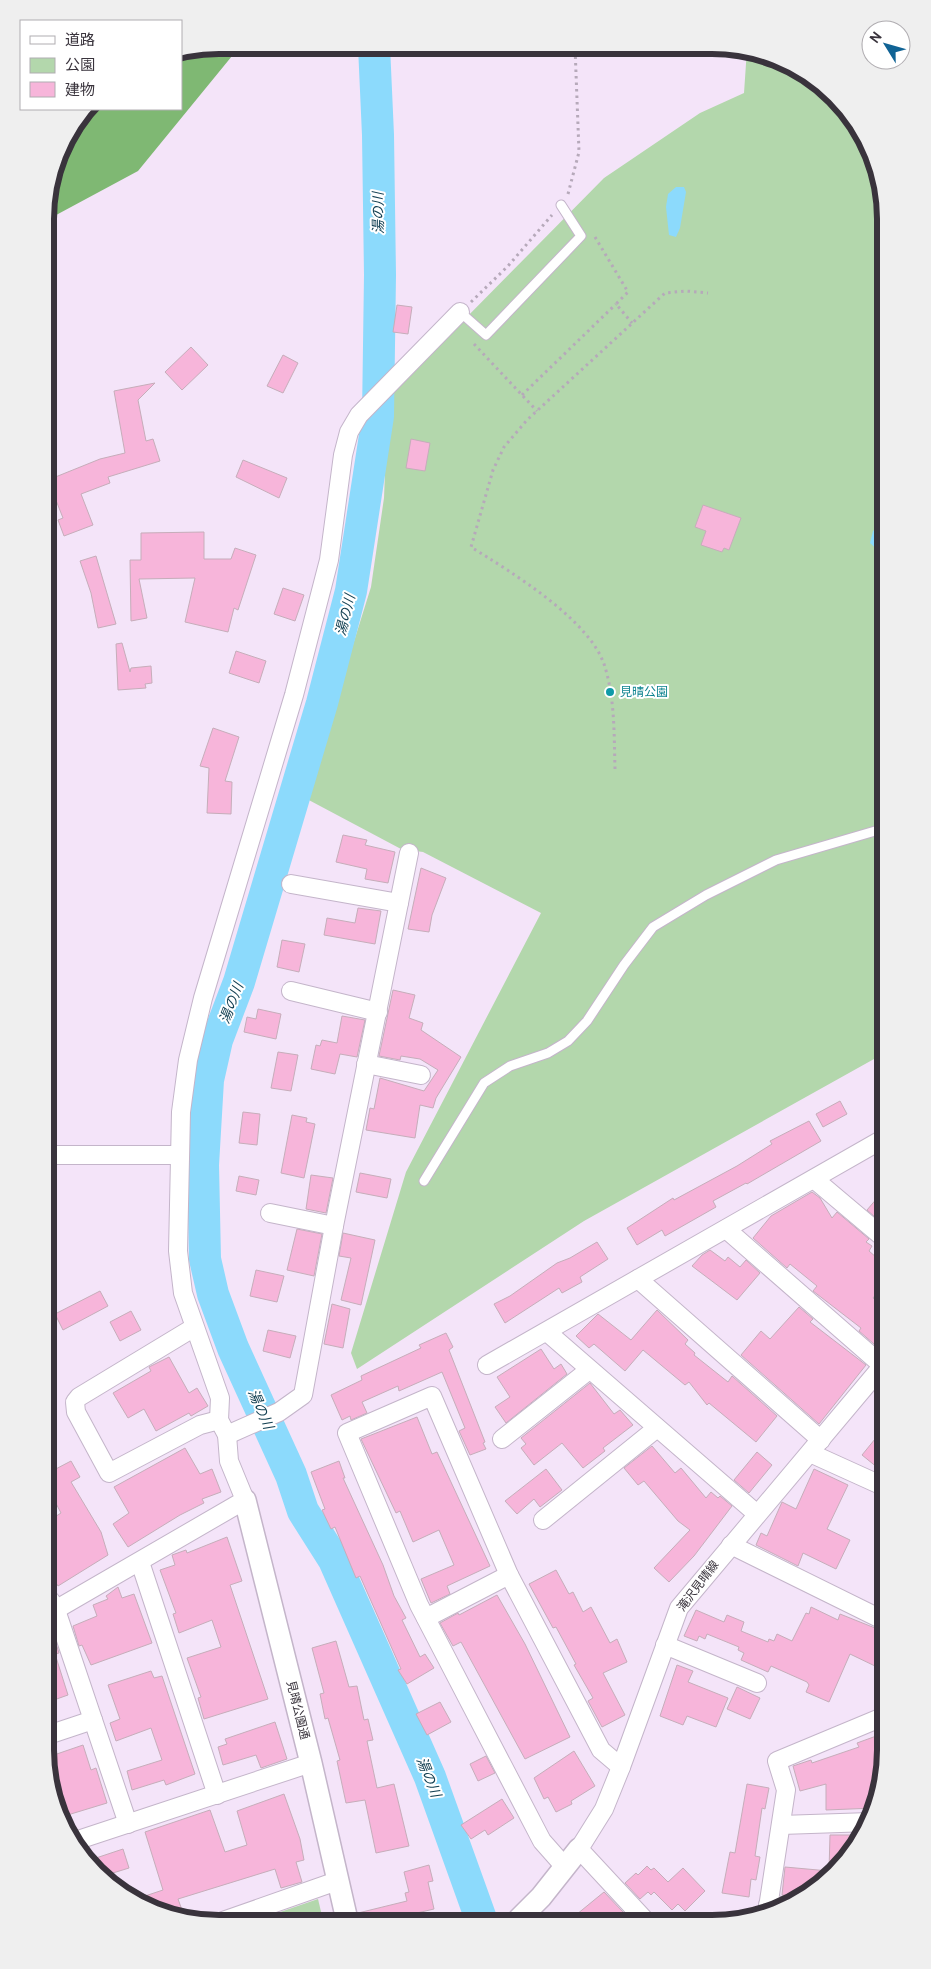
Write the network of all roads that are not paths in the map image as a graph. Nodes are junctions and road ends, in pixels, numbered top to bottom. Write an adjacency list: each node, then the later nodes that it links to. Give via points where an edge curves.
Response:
1 (561, 204): 2 (lane, via 582,236 486,335)
2 (456, 316): 13 (street, via 359,415 349,432 342,455 329,560 294,695 220,938 188,1060 181,1112)
3 (877, 830): 15 (lane, via 776,860 706,895 653,927 587,1021 568,1041 548,1053 510,1066 484,1083)
4 (409, 853): 6 (street)
5 (291, 884): 6 (street)
6 (399, 903): 8 (street)
7 (291, 991): 8 (street)
8 (378, 1012): 9 (street)
9 (366, 1064): 10 (street); 17 (street)
10 (421, 1075)
11 (877, 1142): 14 (street)
12 (54, 1155): 13 (street)
13 (180, 1155): 21 (street, via 178,1251 183,1293)
14 (814, 1178): 18 (street); 19 (street)
15 (424, 1181)
16 (270, 1213): 17 (street)
17 (334, 1226): 27 (street, via 303,1395 279,1412 255,1423)
18 (726, 1229): 20 (street); 23 (street)
19 (877, 1232)
20 (638, 1279): 22 (street); 30 (street)
21 (194, 1328): 27 (street, via 220,1398); 27 (street, via 80,1397 75,1402 76,1412 109,1473 200,1425)
22 (546, 1332): 24 (street); 25 (street)
23 (877, 1360)
24 (487, 1365)
25 (589, 1370): 28 (street); 29 (street)
26 (877, 1372): 30 (street, 滝沢見晴線)
27 (223, 1428): 32 (street, via 229,1461)
28 (657, 1428): 33 (street); 34 (street)
29 (502, 1439)
30 (816, 1446): 31 (street); 33 (street, 滝沢見晴線)
31 (877, 1481)
32 (245, 1500): 36 (street); 47 (street, 見晴公園通)
33 (757, 1514): 35 (street, 滝沢見晴線)
34 (543, 1520)
35 (731, 1545): 40 (street); 42 (street, 滝沢見晴線, via 679,1608)
36 (140, 1562): 38 (street); 49 (street)
37 (510, 1575): 41 (street); 41 (street, via 432,1396 347,1432); 48 (street, via 601,1750)
38 (54, 1607)
39 (54, 1613): 44 (street)
40 (877, 1617)
41 (426, 1618): 55 (street, via 542,1841)
42 (665, 1645): 43 (street); 48 (street, 滝沢見晴線)
43 (757, 1683)
44 (93, 1720): 46 (street); 51 (street)
45 (877, 1720): 52 (street, via 777,1761 786,1790)
46 (54, 1733)
47 (311, 1763): 49 (street); 56 (street, 見晴公園通)
48 (621, 1767): 54 (street, 滝沢見晴線, via 604,1809)
49 (217, 1795): 51 (street)
50 (861, 1822): 52 (street)
51 (128, 1824): 53 (street)
52 (781, 1825): 57 (street)
53 (80, 1839)
54 (579, 1849): 55 (street); 61 (street)
55 (565, 1867): 60 (street)
56 (337, 1881): 58 (street); 59 (street, 見晴公園通)
57 (773, 1904)
58 (238, 1915)
59 (346, 1915)
60 (523, 1915)
61 (641, 1915)

